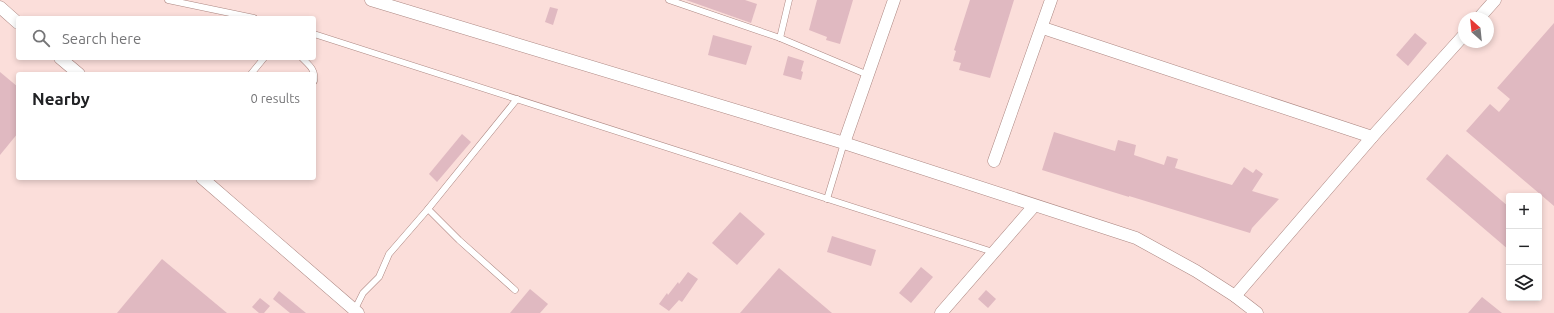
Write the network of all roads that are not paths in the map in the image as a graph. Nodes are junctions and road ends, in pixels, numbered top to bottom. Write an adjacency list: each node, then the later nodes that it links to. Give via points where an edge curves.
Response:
1 (168, 0): 10 (lane)
2 (371, 0): 25 (street)
3 (669, 0): 14 (lane)
4 (789, 0): 14 (lane)
5 (894, 0): 22 (street)
6 (1051, 0): 12 (street)
7 (1495, 0): 9 (street)
8 (0, 8): 11 (street)
9 (1484, 12)
10 (244, 16)
11 (16, 21)
12 (1042, 28): 24 (street); 26 (street)
13 (316, 35): 23 (lane)
14 (780, 38): 22 (lane)
15 (1458, 42): 24 (street)
16 (62, 60): 19 (street)
17 (262, 60): 20 (lane)
18 (304, 60): 21 (lane)
19 (77, 72)
20 (253, 72)
21 (314, 72)
22 (868, 75): 25 (street)
23 (517, 99): 28 (lane); 30 (lane)
24 (1372, 137): 33 (street)
25 (844, 143): 28 (lane); 29 (street)
26 (994, 162)
27 (204, 180): 34 (street)
28 (827, 199): 31 (lane)
29 (1034, 206): 31 (street); 33 (street, via 1136,238)
30 (428, 209): 32 (lane); 34 (lane, via 389,254 379,277 363,293)
31 (993, 252): 35 (street)
32 (515, 290)
33 (1235, 296): 36 (street)
34 (355, 312)
35 (941, 313)
36 (1257, 313)

